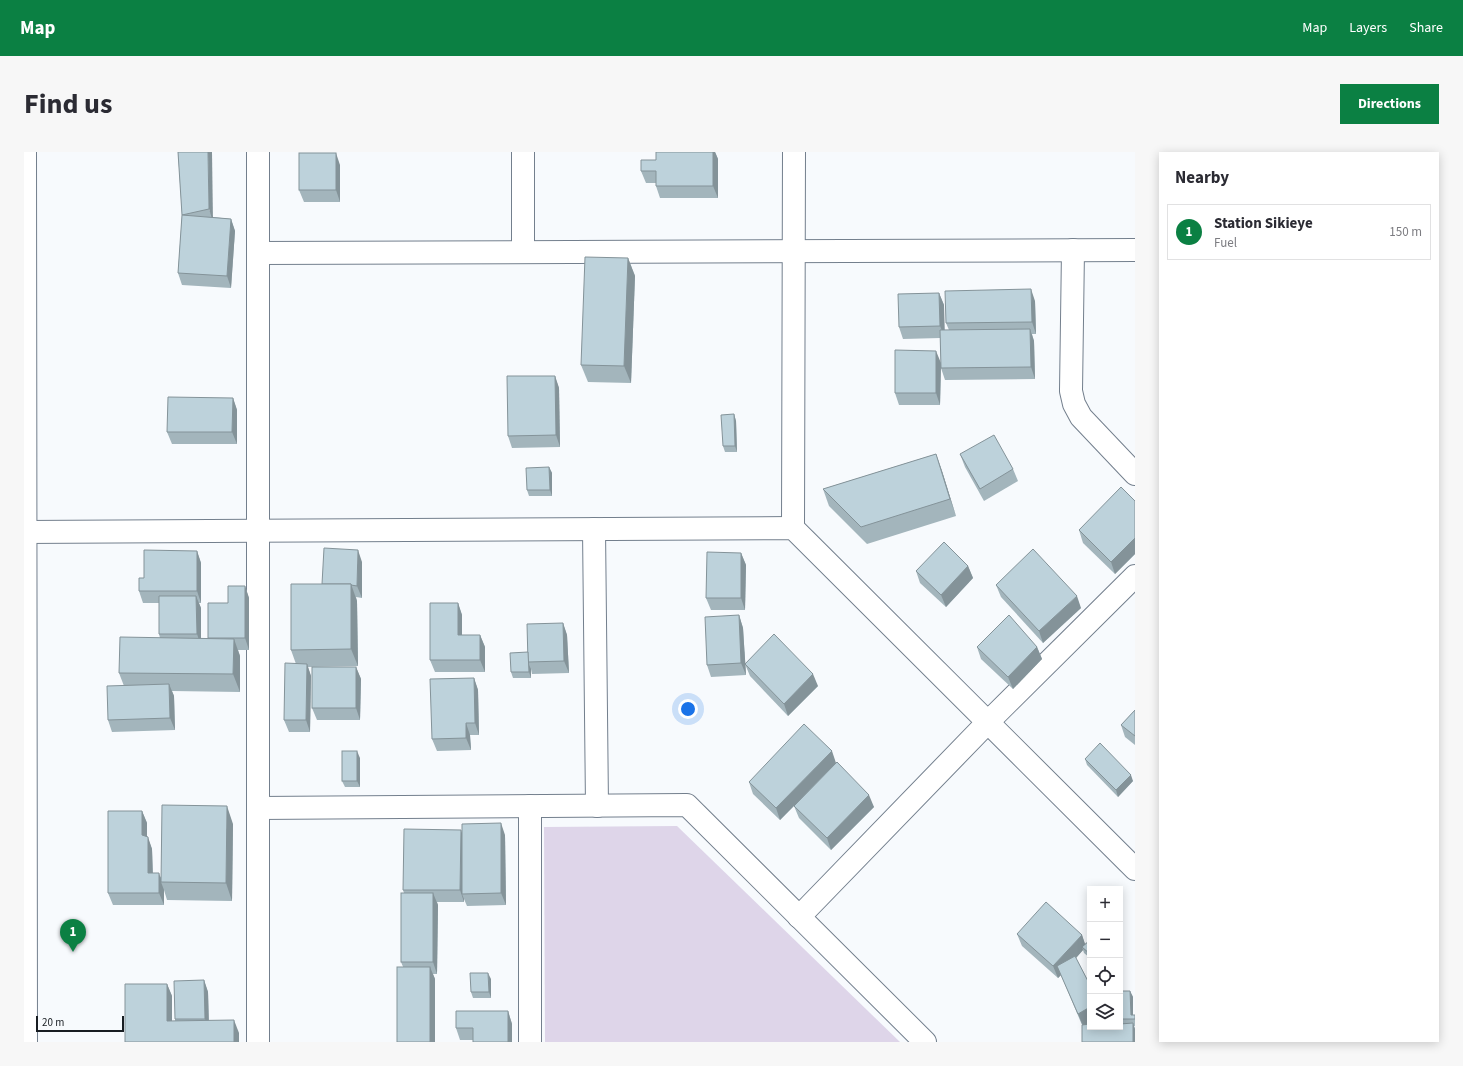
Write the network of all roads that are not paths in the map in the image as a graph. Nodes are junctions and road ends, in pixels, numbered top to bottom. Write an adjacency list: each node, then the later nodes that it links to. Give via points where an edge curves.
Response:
1 (25, 152): 14 (street)
2 (258, 152): 9 (street)
3 (523, 152): 7 (street)
4 (794, 152): 8 (street)
5 (1073, 250): 6 (street); 8 (street); 10 (street, via 1071,391 1074,404 1081,417)
6 (1135, 250)
7 (523, 252): 8 (street); 9 (street)
8 (794, 252): 11 (street)
9 (258, 253): 13 (street)
10 (1135, 474)
11 (793, 528): 12 (street); 16 (street)
12 (594, 529): 13 (street); 18 (street)
13 (258, 531): 14 (street); 19 (street)
14 (25, 532): 22 (street)
15 (1135, 576): 16 (street)
16 (988, 722): 20 (street); 21 (street)
17 (530, 806): 18 (street); 19 (street); 24 (street)
18 (597, 806): 21 (street, via 687,805)
19 (258, 808): 23 (street)
20 (1135, 869)
21 (799, 917): 25 (street)
22 (26, 1042)
23 (258, 1042)
24 (530, 1042)
25 (924, 1042)

